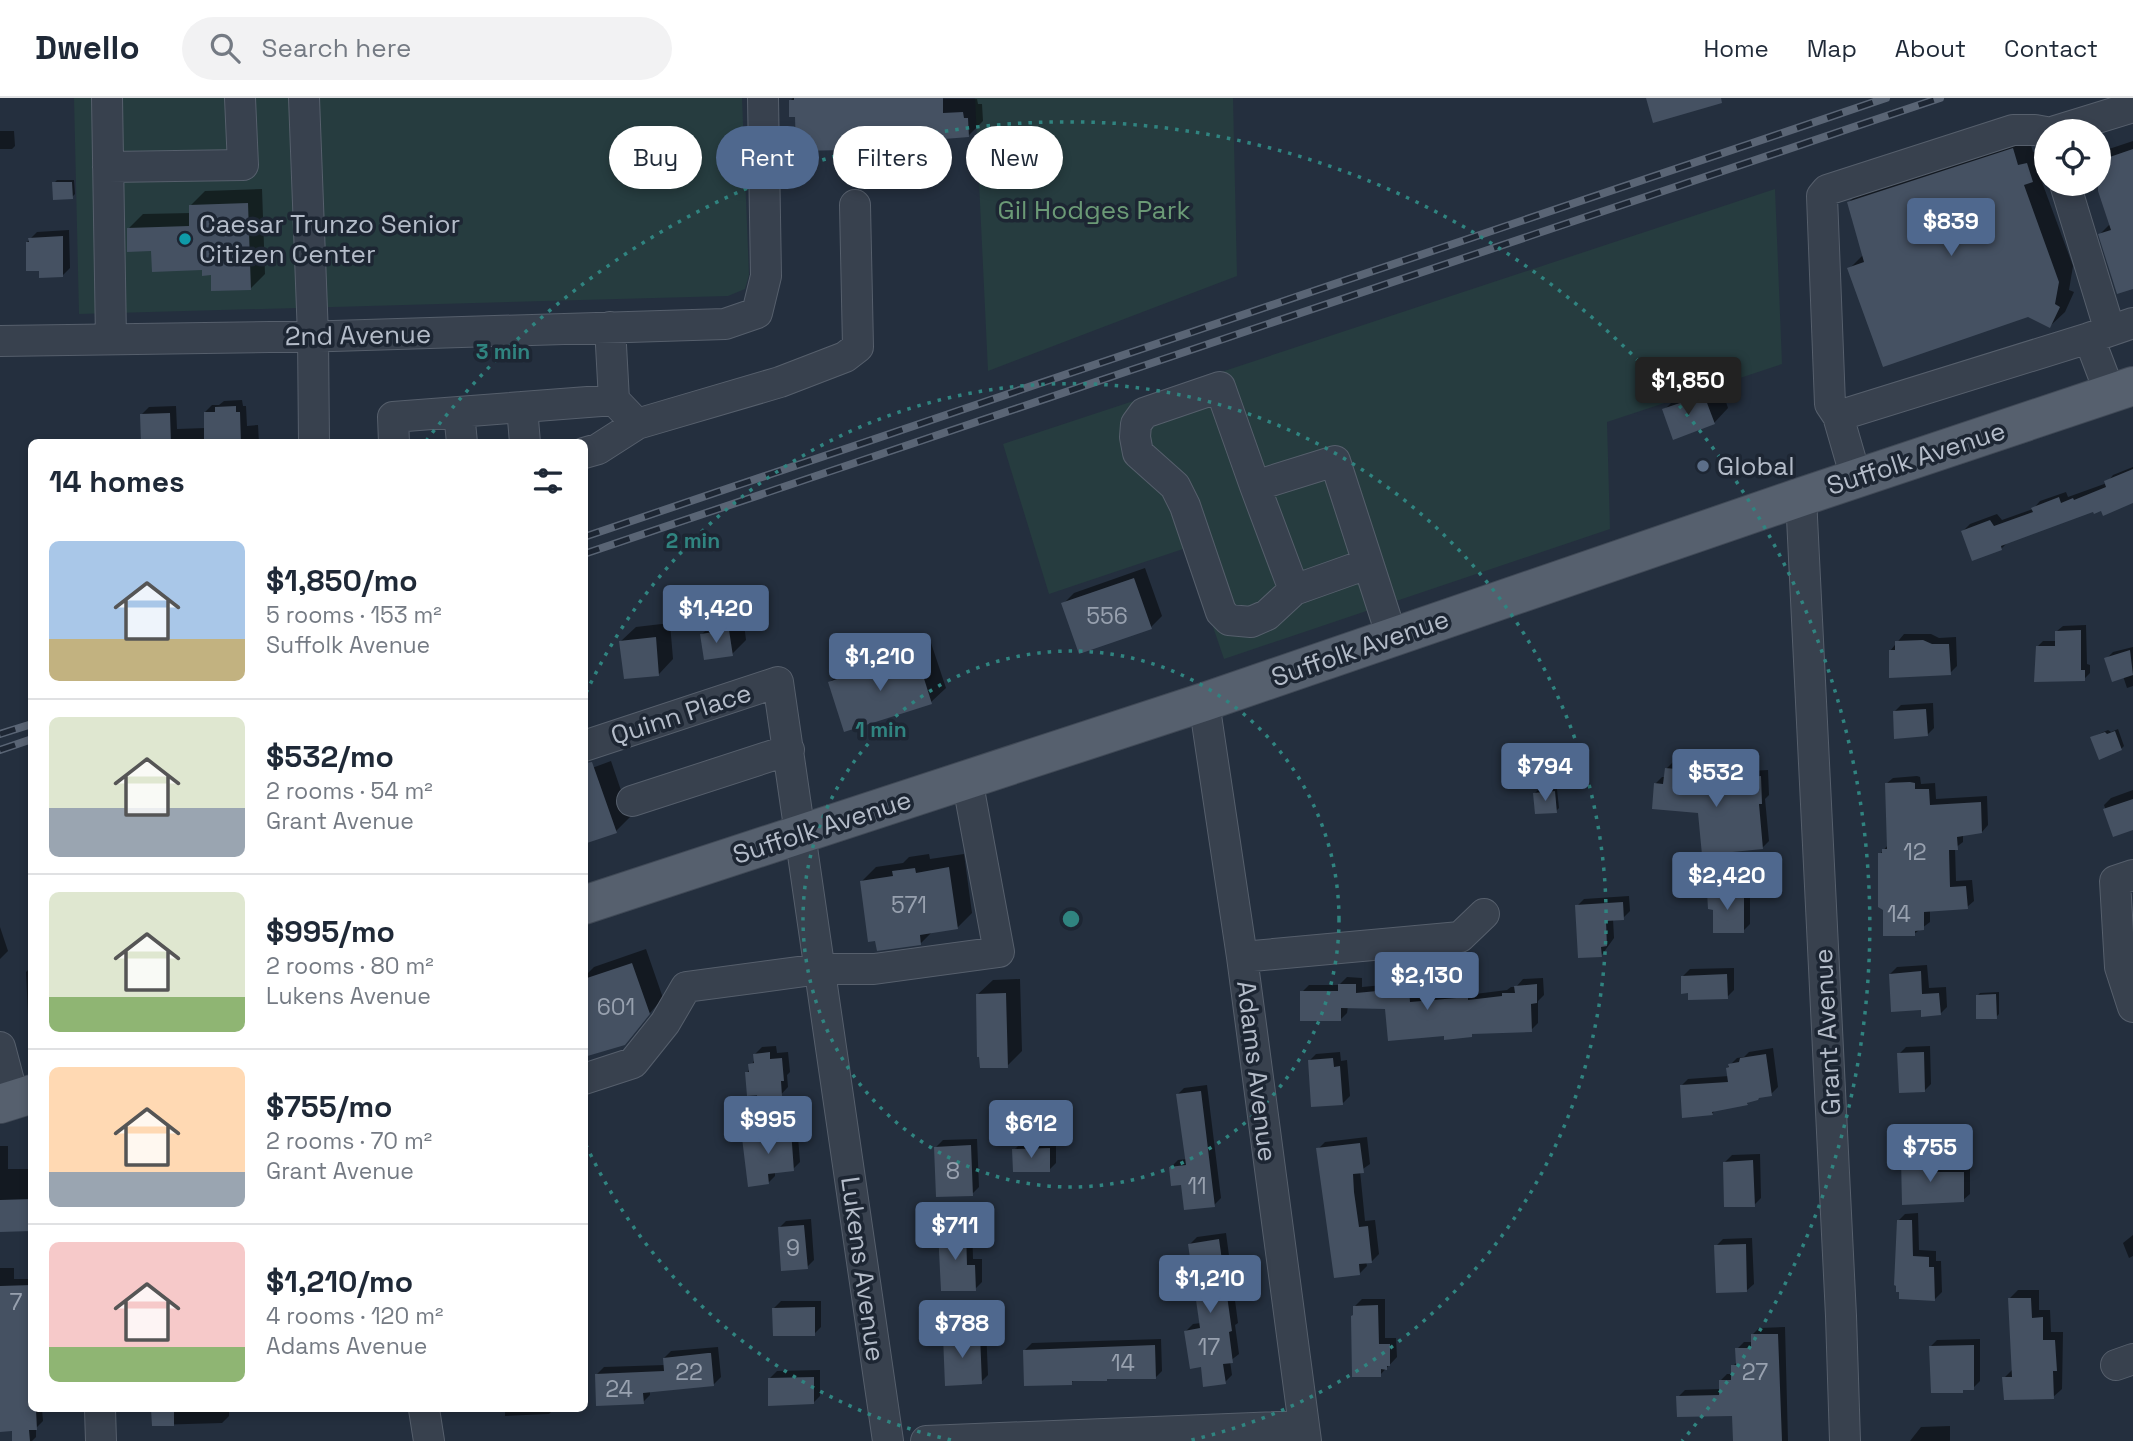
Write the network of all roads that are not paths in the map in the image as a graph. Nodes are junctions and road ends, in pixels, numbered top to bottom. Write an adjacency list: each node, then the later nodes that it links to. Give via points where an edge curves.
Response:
1 (107, 98): 8 (street)
2 (240, 98): 8 (street, via 243,165)
3 (304, 98): 13 (street)
4 (763, 98): 11 (street, 2nd Avenue, via 766,276 757,313 725,324)
5 (2133, 107): 6 (street)
6 (2094, 119)
7 (2034, 130): 20 (street, via 2013,130 1827,190 1822,196 1830,404)
8 (108, 167): 14 (street)
9 (2069, 196): 12 (street)
10 (855, 205): 21 (street, via 858,347 845,357 780,382)
11 (610, 327): 13 (street, 2nd Avenue); 17 (street)
12 (2111, 331): 16 (street); 20 (street)
13 (313, 336): 14 (street, 2nd Avenue); 22 (street)
14 (111, 339): 15 (street, 2nd Avenue)
15 (0, 341)
16 (2122, 390): 27 (main road, Suffolk Avenue)
17 (614, 400): 18 (street); 21 (street)
18 (522, 407): 19 (street); 25 (street)
19 (458, 412): 23 (street, via 393,417); 24 (street)
20 (1838, 416): 27 (street)
21 (637, 424): 26 (street)
22 (314, 439)
23 (394, 439)
24 (461, 439)
25 (525, 439)
26 (588, 452)
27 (1856, 478): 29 (main road, Suffolk Avenue)
28 (1255, 486): 30 (street, via 1335,461); 31 (street); 31 (street, via 1220,387 1143,414 1136,424 1138,453 1175,486 1185,506 1221,612 1229,620 1251,622 1267,615)
29 (1801, 497): 32 (main road, Suffolk Avenue); 56 (street, Grant Avenue)
30 (1367, 564): 31 (street); 32 (street)
31 (1294, 590)
32 (1392, 637): 34 (main road, Suffolk Avenue)
33 (778, 682): 35 (street, Quinn Place); 36 (street, Lukens Avenue)
34 (1205, 702): 37 (main road, Suffolk Avenue); 43 (street, Adams Avenue)
35 (588, 745)
36 (789, 750): 38 (street); 39 (street, Lukens Avenue)
37 (967, 779): 39 (main road, Suffolk Avenue); 44 (street, via 999,951 874,969)
38 (632, 801)
39 (801, 833): 41 (main road, Suffolk Avenue); 44 (street, Lukens Avenue)
40 (2124, 878): 45 (street, via 2120,967)
41 (588, 904)
42 (1484, 914): 43 (street, via 1460,937)
43 (1242, 957): 51 (street, Adams Avenue)
44 (820, 969): 47 (street, via 686,987 633,1063); 54 (street, Lukens Avenue)
45 (2133, 1007)
46 (0, 1047): 48 (street)
47 (588, 1078)
48 (15, 1100)
49 (100, 1412): 52 (street)
50 (425, 1412): 53 (street)
51 (1305, 1434): 55 (street)
52 (101, 1441)
53 (429, 1441)
54 (888, 1441)
55 (926, 1441)
56 (1844, 1441)

